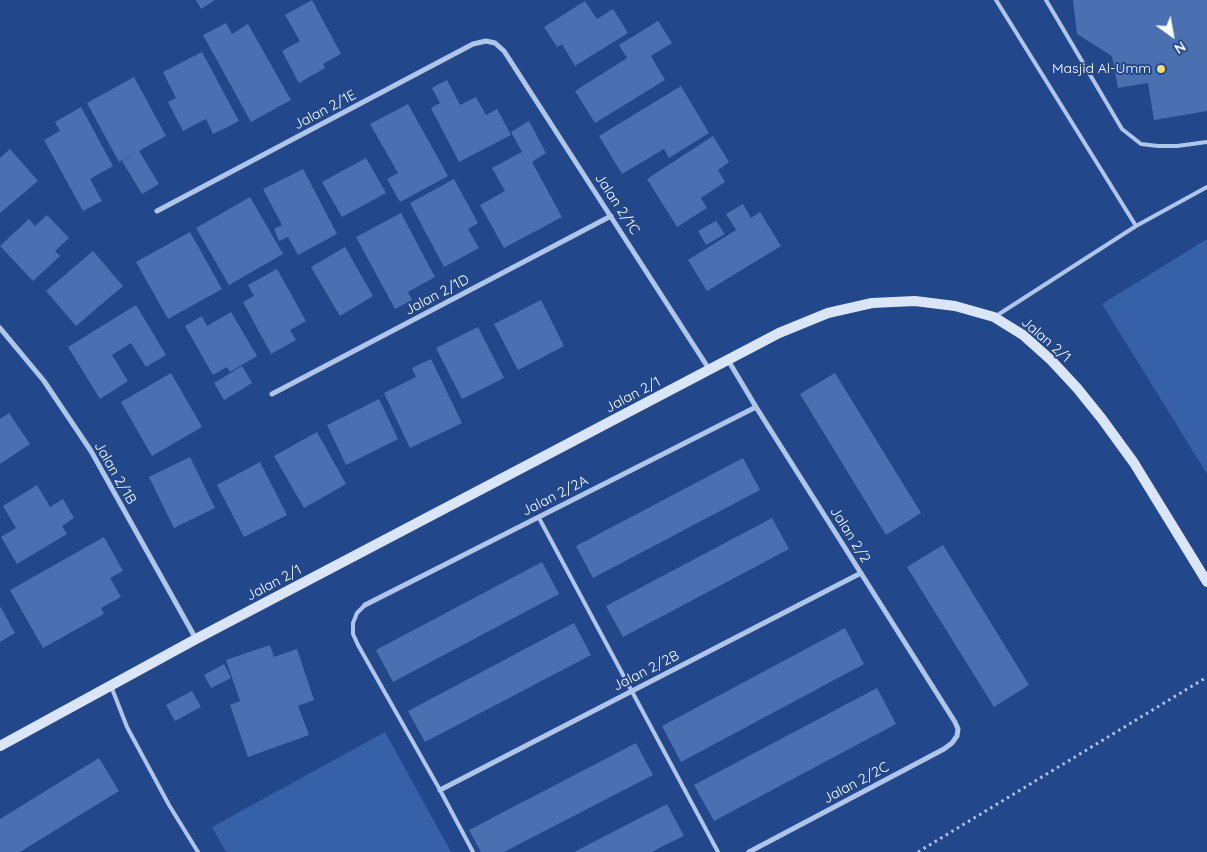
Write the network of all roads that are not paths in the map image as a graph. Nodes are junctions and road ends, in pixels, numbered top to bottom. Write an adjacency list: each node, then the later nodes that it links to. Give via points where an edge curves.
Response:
1 (996, 0): 8 (lane)
2 (1046, 0): 4 (lane, via 1122,129 1141,144 1177,146)
3 (504, 51): 6 (street, Jalan 2/1E, via 486,41 474,44); 7 (street, Jalan 2/1C)
4 (1207, 142)
5 (1207, 187): 8 (lane)
6 (157, 211)
7 (611, 216): 12 (street, Jalan 2/1C); 13 (street, Jalan 2/1D)
8 (1136, 226): 9 (lane)
9 (994, 317): 11 (street, Jalan 2/1, via 956,306 915,301 872,303 828,313 779,333); 17 (street, Jalan 2/1, via 1023,335 1077,388 1134,463)
10 (0, 328): 19 (street, Jalan 2/1B, via 44,381 91,451)
11 (727, 360): 12 (street, Jalan 2/1); 14 (street, Jalan 2/2)
12 (710, 370): 19 (street, Jalan 2/1)
13 (272, 394)
14 (756, 407): 15 (street, Jalan 2/2A); 16 (street, Jalan 2/2)
15 (539, 518): 18 (street, Jalan 2/2A); 21 (lane)
16 (861, 573): 21 (street, Jalan 2/2B); 22 (street, Jalan 2/2)
17 (1207, 582)
18 (365, 605): 24 (lane, via 352,623 353,634)
19 (196, 639): 20 (street, Jalan 2/1)
20 (111, 686): 23 (street, Jalan 2/1); 25 (lane, via 131,735)
21 (632, 691): 24 (street, Jalan 2/2B); 27 (lane)
22 (956, 722): 28 (street, Jalan 2/2C, via 957,736 952,744)
23 (0, 746)
24 (440, 790): 26 (lane)
25 (198, 852)
26 (473, 852)
27 (718, 852)
28 (749, 852)

